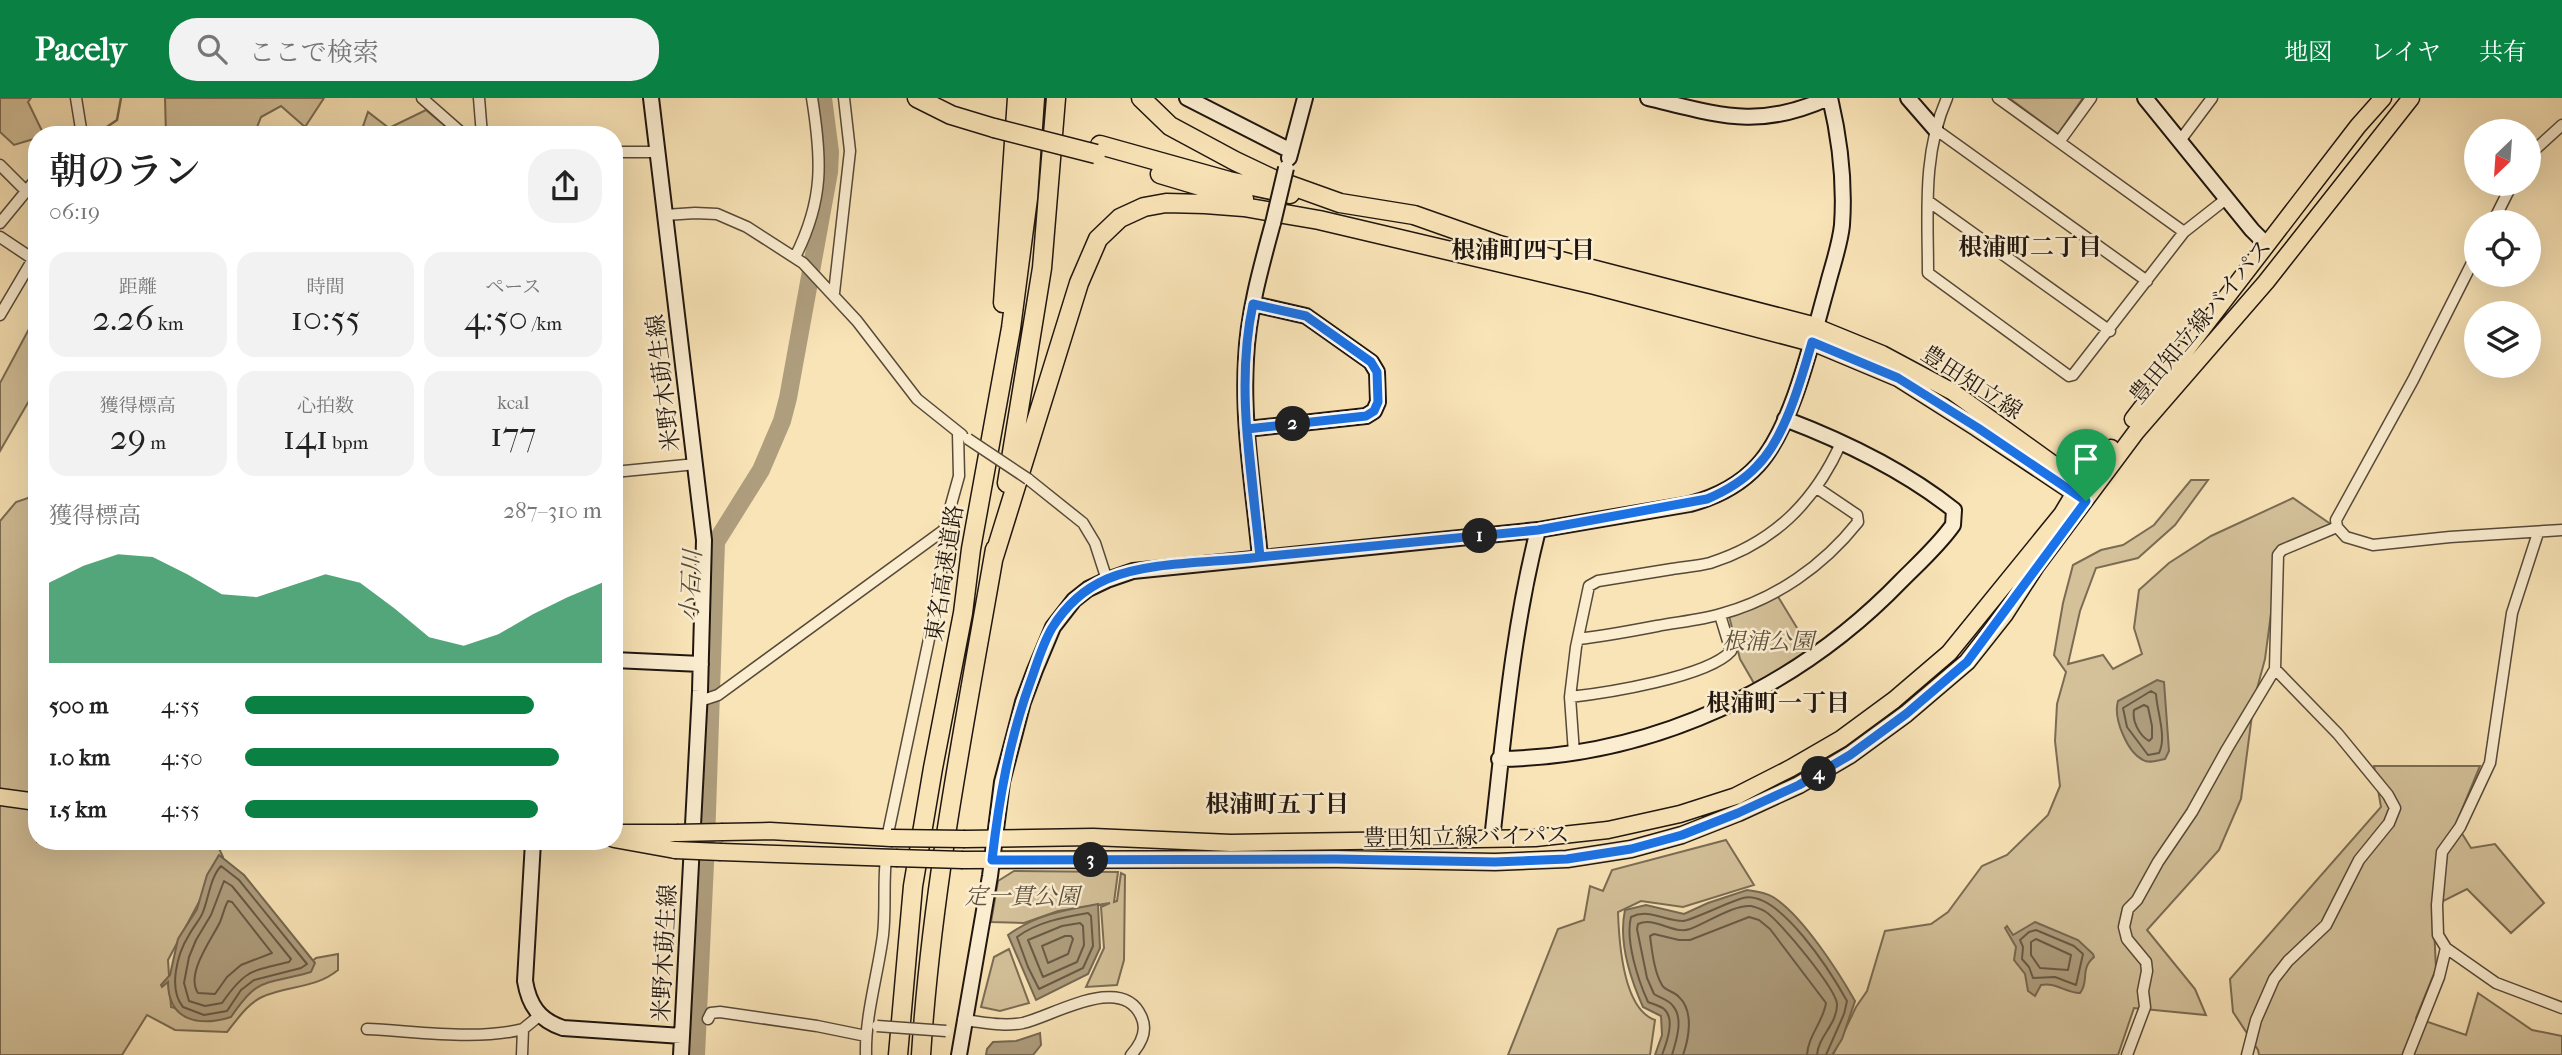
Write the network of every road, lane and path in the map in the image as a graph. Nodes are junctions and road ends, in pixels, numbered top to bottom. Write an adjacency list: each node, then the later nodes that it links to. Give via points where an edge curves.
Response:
1 (76, 98): 27 (street)
2 (422, 98): 28 (street)
3 (479, 98): 29 (street)
4 (650, 98): 37 (street, 米野木莇生線)
5 (812, 98): 51 (street, via 820,173)
6 (844, 98): 55 (street, via 850,151)
7 (918, 98): 25 (highway, via 951,115)
8 (935, 98): 25 (highway)
9 (1017, 98): 73 (highway, via 1001,327)
10 (1035, 98): 73 (highway, 東名高速道路, via 1011,328)
11 (1056, 98): 75 (highway, 東名高速道路, via 1042,268)
12 (1141, 98): 43 (highway, via 1170,126 1235,162)
13 (1187, 98): 35 (street)
14 (1305, 98): 35 (street)
15 (1648, 98): 16 (street, via 1747,118 1777,116)
16 (1829, 98): 59 (street, via 1843,176 1842,227)
17 (1908, 98): 30 (street)
18 (1947, 98): 30 (street)
19 (1998, 98): 31 (street)
20 (2091, 98): 31 (street)
21 (2144, 98): 32 (street)
22 (2212, 98): 32 (street)
23 (2383, 98): 49 (main road, 豊田知立線バイパス)
24 (2411, 98): 67 (main road, 豊田知立線バイパス, via 2266,282)
25 (995, 124): 34 (highway, bridge)
26 (2562, 125): 33 (street)
27 (81, 126)
28 (454, 126)
29 (481, 126)
30 (1935, 129): 42 (street); 54 (street)
31 (2059, 142): 47 (street)
32 (2179, 142): 41 (street)
33 (2541, 144)
34 (1098, 150): 43 (highway); 45 (highway)
35 (1291, 151): 56 (street, bridge)
36 (623, 152): 37 (street)
37 (657, 152): 44 (street, 米野木莇生線)
38 (0, 165): 40 (street)
39 (28, 189): 40 (street)
40 (26, 191): 46 (street)
41 (2226, 199): 47 (street); 49 (street)
42 (1928, 201): 58 (street); 58 (street, via 1928,273 2065,374 2073,375)
43 (1340, 203): 59 (highway, via 1414,215 1499,245)
44 (666, 215): 51 (street, via 717,214); 64 (street, 米野木莇生線)
45 (1294, 215): 59 (highway); 75 (highway, via 1166,203 1120,218 1098,239 1079,283)
46 (0, 223)
47 (2184, 232): 54 (street)
48 (0, 237): 50 (street)
49 (2267, 245): 67 (main road, 豊田知立線バイパス)
50 (28, 256)
51 (799, 260): 55 (street)
52 (28, 267): 57 (street)
53 (2464, 279): 68 (street, via 2336,520)
54 (2147, 281): 58 (street)
55 (834, 293): 62 (street, via 916,399)
56 (1253, 304): 61 (street, via 1246,357); 61 (street, via 1306,316 1363,356 1377,372 1378,402 1366,416)
57 (0, 315)
58 (2110, 331)
59 (1814, 335): 60 (street); 67 (main road, 豊田知立線, via 1882,354 1953,392)
60 (1785, 419): 63 (street); 70 (street, via 1757,466 1731,488 1707,499)
61 (1247, 429): 74 (street)
62 (958, 433): 69 (street, via 959,475); 76 (street, bridge, via 1028,479 1083,523)
63 (1841, 443): 66 (street); 84 (street, via 1954,510 1948,532 1847,632 1777,681 1692,722)
64 (696, 464): 65 (street); 80 (street, 米野木莇生線, via 704,540)
65 (623, 471)
66 (1817, 488): 77 (street, via 1857,515 1858,522 1805,574 1767,597); 78 (street, via 1783,525 1746,548 1708,564 1591,584)
67 (2084, 493): 91 (main road, 豊田知立線バイパス, via 1949,653 1873,716 1791,768 1736,796 1680,814 1608,830); 96 (main road, 豊田知立線バイパス, via 1967,662 1850,755 1799,785 1682,835 1567,859)
68 (2337, 527): 72 (street, via 2347,537 2373,545); 81 (street, via 2282,550 2276,559)
69 (944, 530): 83 (street, via 718,695); 89 (street, via 940,587)
70 (1538, 530): 74 (street); 85 (street, via 1518,620)
71 (2562, 530): 72 (street)
72 (2538, 533): 97 (street, via 2512,613 2490,763 2460,827 2442,852 2438,935)
73 (971, 549): 110 (highway, 東名高速道路, via 964,613 913,886)
74 (1260, 557): 76 (street, via 1133,571)
75 (993, 560): 111 (highway, 東名高速道路, via 938,892)
76 (1107, 579): 90 (street, via 1074,600 1046,639 1011,743)
77 (1720, 615): 78 (street); 82 (street, via 1731,651 1720,661 1649,684)
78 (1578, 639): 82 (street)
79 (623, 660): 80 (street)
80 (701, 664): 83 (street, 米野木莇生線)
81 (2275, 669): 114 (street, via 2178,835 2128,909 2123,927 2147,971 2145,1007); 115 (street, via 2337,734 2395,808 2389,823 2359,860 2326,925 2274,979)
82 (1570, 697): 84 (street)
83 (702, 701): 105 (street, 米野木莇生線)
84 (1574, 753): 85 (street)
85 (1499, 759): 91 (street)
86 (0, 797): 87 (main road)
87 (28, 801)
88 (623, 833): 89 (main road, bridge, via 770,831)
89 (889, 838): 90 (main road, 豊田知立線バイパス, bridge)
90 (995, 839): 91 (main road, 豊田知立線バイパス); 95 (street)
91 (1492, 839): 96 (street)
92 (623, 841): 94 (main road, bridge, via 676,850)
93 (533, 850): 99 (street, via 525,981 528,998)
94 (891, 858): 95 (main road, bridge); 101 (street, via 883,888)
95 (992, 860): 96 (main road, 豊田知立線バイパス); 102 (street)
96 (1492, 862)
97 (2446, 948): 98 (street, via 2496,983); 116 (street)
98 (2562, 1008)
99 (539, 1016): 104 (street); 105 (street, 米野木莇生線, via 563,1028)
100 (708, 1019): 106 (street, via 719,1012)
101 (873, 1025): 102 (street, bridge); 106 (street)
102 (957, 1028): 112 (street); 113 (street, via 1023,1023 1095,999 1119,997 1131,1003 1143,1019 1142,1038)
103 (367, 1029): 104 (street, via 498,1034)
104 (523, 1029): 107 (street)
105 (682, 1036): 108 (street, 米野木莇生線)
106 (866, 1036): 109 (street)
107 (522, 1055)
108 (681, 1055)
109 (866, 1055)
110 (898, 1055)
111 (921, 1055)
112 (959, 1055)
113 (1131, 1055)
114 (2127, 1055)
115 (2247, 1055)
116 (2408, 1055)

